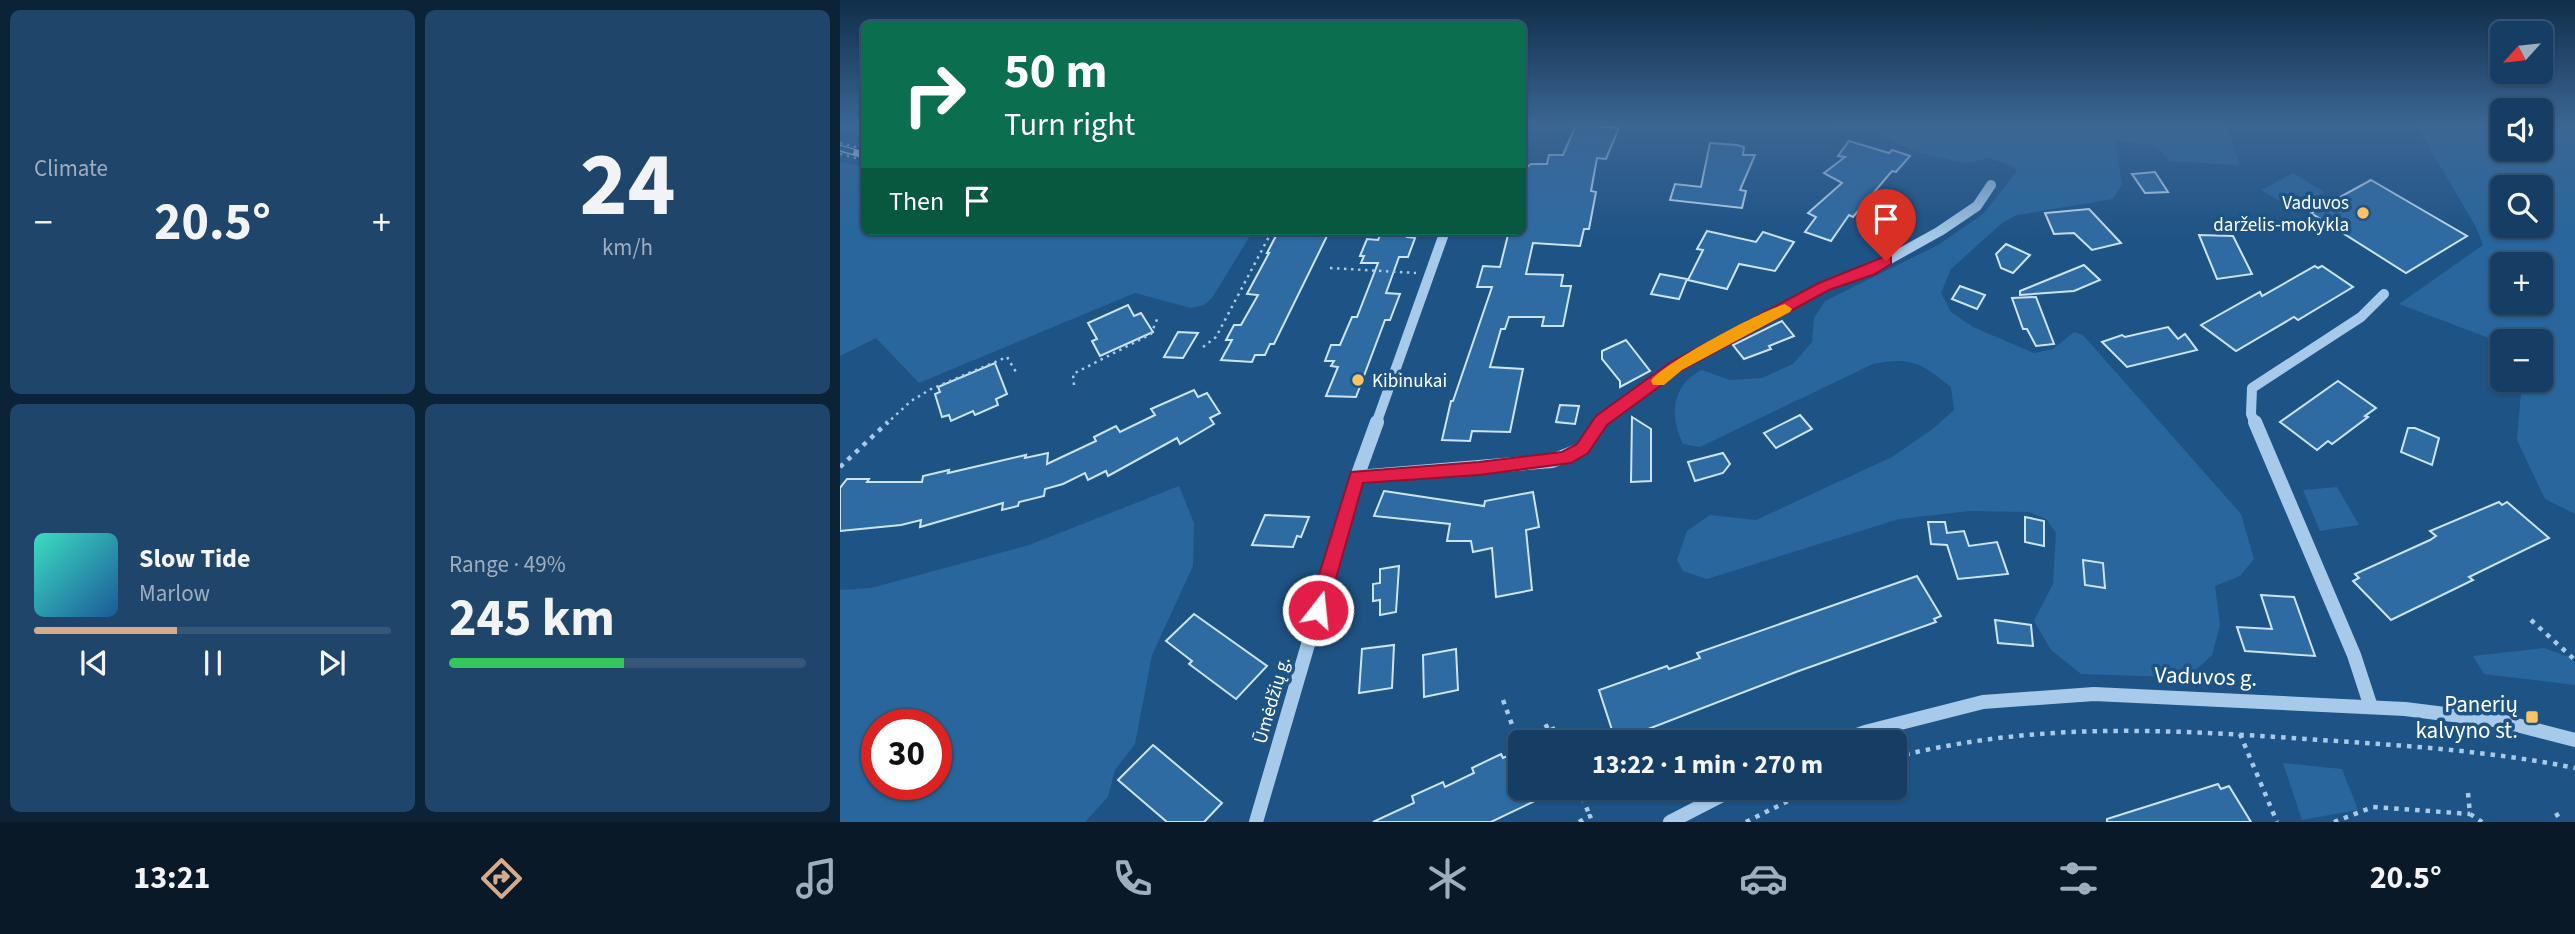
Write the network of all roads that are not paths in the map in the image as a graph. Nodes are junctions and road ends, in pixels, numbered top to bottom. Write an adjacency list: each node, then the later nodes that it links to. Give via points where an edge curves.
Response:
1 (1991, 186): 4 (street, via 1978,206 1940,231 1676,366 1602,421 1574,454 1552,461)
2 (1444, 235): 4 (street, Ūmėdžių g.)
3 (2384, 294): 5 (street, via 2358,320 2252,387 2251,414 2354,655)
4 (1357, 477): 9 (street, Ūmėdžių g.)
5 (2371, 707): 6 (street, Vaduvos g., via 2094,694 1983,702); 7 (street, Vaduvos g., via 2501,721)
6 (1873, 730)
7 (2575, 740)
8 (1713, 800): 10 (street)
9 (1256, 822)
10 (1670, 822)

